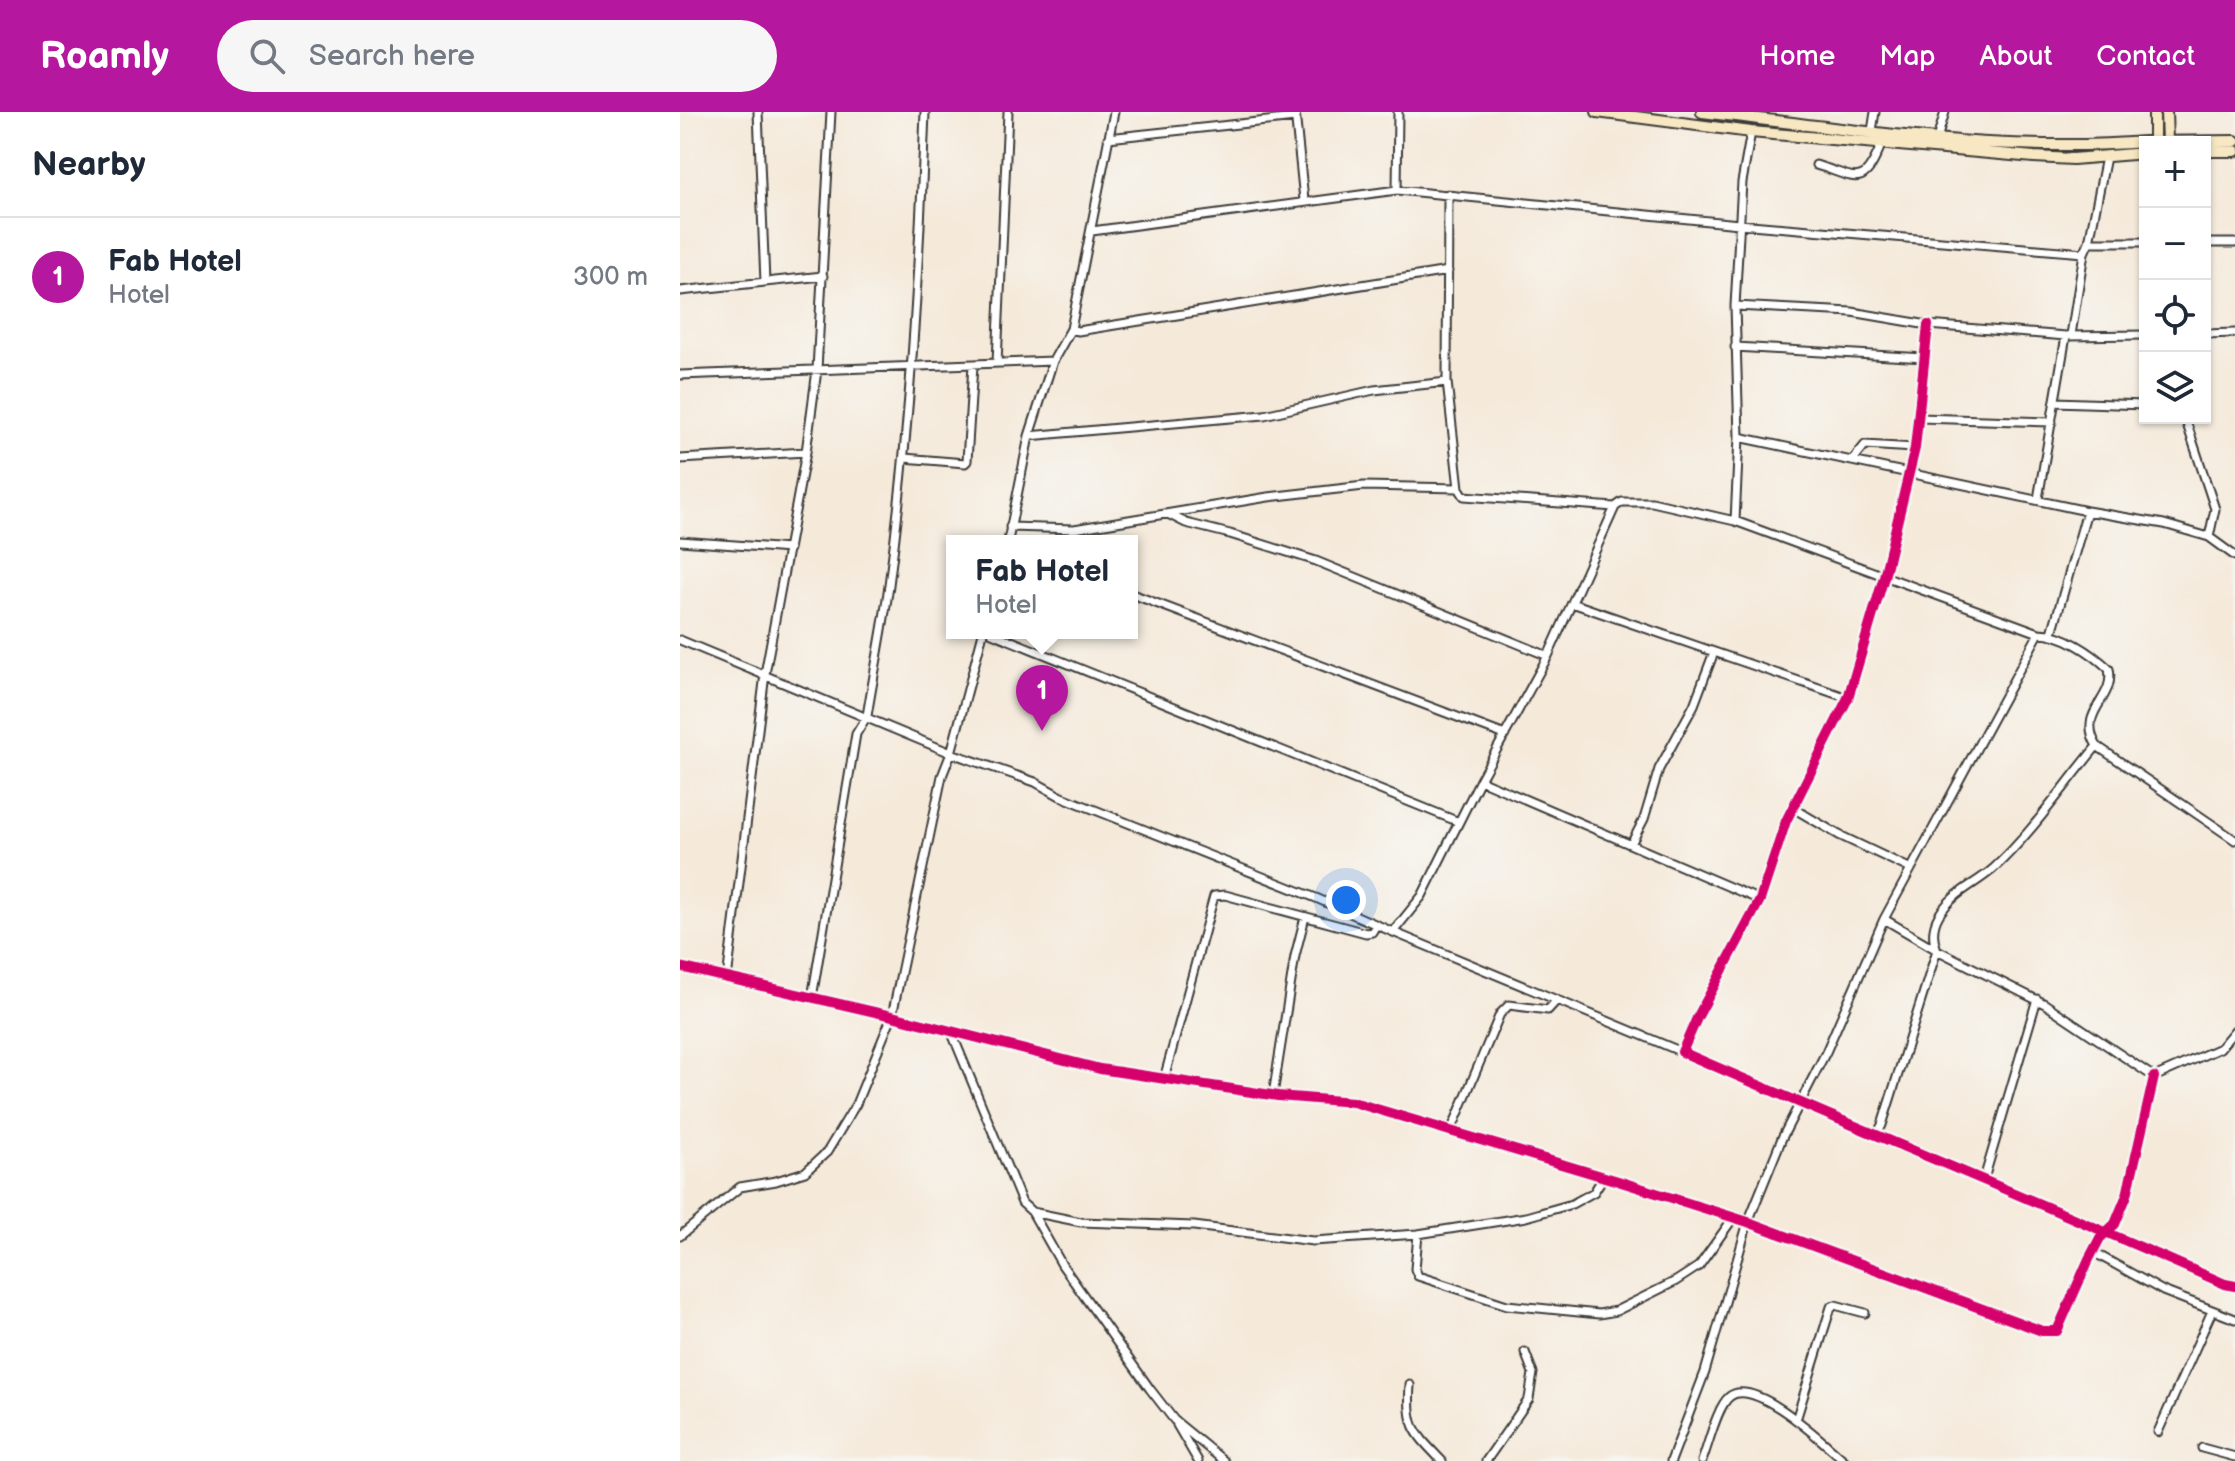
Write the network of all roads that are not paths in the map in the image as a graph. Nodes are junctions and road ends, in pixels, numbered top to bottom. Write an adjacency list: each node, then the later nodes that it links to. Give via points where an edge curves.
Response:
1 (758, 112): 41 (street)
2 (831, 112): 40 (street)
3 (925, 112): 55 (street)
4 (1008, 112): 53 (street)
5 (1114, 112): 18 (street)
6 (1398, 112): 29 (street)
7 (1597, 112): 15 (street)
8 (1702, 112): 14 (street)
9 (1875, 112): 14 (street)
10 (1945, 112): 19 (street)
11 (2154, 112): 16 (street)
12 (2166, 112): 17 (street)
13 (1295, 115): 18 (street); 31 (street)
14 (1872, 131): 19 (street)
15 (1751, 132): 22 (street); 32 (street)
16 (2154, 136)
17 (2167, 136)
18 (1108, 138): 33 (street)
19 (1937, 139): 23 (street, via 2082,147)
20 (2211, 141): 21 (street)
21 (2235, 141)
22 (1882, 143): 27 (street, via 2034,157); 28 (street, via 1865,175)
23 (2139, 143)
24 (2211, 151): 25 (street)
25 (2235, 151)
26 (2139, 154): 27 (street)
27 (2106, 157): 34 (street)
28 (1816, 165)
29 (1397, 190): 30 (street); 31 (street)
30 (1448, 194): 32 (street); 39 (street)
31 (1304, 200): 33 (street)
32 (1739, 224): 38 (street); 43 (street)
33 (1092, 231): 45 (street)
34 (2089, 242): 35 (street); 38 (street)
35 (2139, 242)
36 (2211, 243): 37 (street)
37 (2235, 243)
38 (2084, 253): 48 (street)
39 (1448, 271): 45 (street); 58 (street)
40 (823, 276): 41 (street); 56 (street)
41 (765, 282): 42 (street)
42 (680, 291)
43 (1735, 306): 44 (street, via 1852,312); 50 (street)
44 (1928, 325): 48 (street); 51 (street)
45 (1071, 329): 52 (street)
46 (2235, 333): 47 (street)
47 (2211, 334)
48 (2068, 335): 49 (street); 59 (street)
49 (2139, 335)
50 (1735, 347): 51 (street); 65 (street)
51 (1925, 358): 61 (street)
52 (1053, 361): 53 (street); 64 (street)
53 (997, 363): 54 (street)
54 (973, 365): 55 (street); 68 (street, via 967,461)
55 (910, 367): 56 (street); 68 (street)
56 (817, 370): 57 (street); 67 (street)
57 (680, 375)
58 (1447, 382): 64 (street, via 1374,390 1264,415); 72 (street)
59 (2055, 402): 60 (street); 62 (street)
60 (2139, 405)
61 (1919, 418): 62 (street); 66 (street)
62 (2052, 422): 73 (street)
63 (2187, 424): 80 (street, via 2215,509)
64 (1029, 436): 78 (street)
65 (1739, 437): 70 (street); 77 (street)
66 (1915, 448): 70 (street, via 1865,445); 71 (street)
67 (806, 452): 69 (street); 82 (street)
68 (904, 458): 96 (street)
69 (680, 459)
70 (1852, 461): 71 (street)
71 (1908, 472): 73 (street); 84 (street)
72 (1459, 488): 74 (street, via 1464,496); 76 (street, via 1364,486)
73 (2038, 499): 75 (street)
74 (1615, 507): 77 (street, via 1622,502 1652,502); 86 (street)
75 (2087, 511): 80 (street); 88 (street)
76 (1168, 514): 78 (street, via 1074,529); 93 (street, via 1316,561)
77 (1735, 521): 84 (street)
78 (1010, 527): 79 (street)
79 (1009, 535)
80 (2209, 537): 83 (street)
81 (680, 541): 82 (street)
82 (789, 549): 94 (street)
83 (2235, 556)
84 (1884, 577): 87 (street); 95 (street)
85 (1138, 596): 97 (street)
86 (1572, 603): 92 (street); 93 (street)
87 (2039, 633): 88 (street); 105 (street)
88 (2052, 633): 98 (street, via 2109,669 2110,683 2090,719)
89 (981, 639): 99 (street)
90 (1007, 639): 102 (street)
91 (680, 640): 94 (street)
92 (1714, 652): 95 (street); 104 (street, via 1694,705 1659,769)
93 (1548, 656): 97 (street)
94 (765, 674): 96 (street); 113 (street)
95 (1848, 698): 101 (street)
96 (867, 716): 99 (street); 114 (street, via 856,734)
97 (1505, 735): 100 (street)
98 (2097, 746): 103 (street); 111 (street, via 2011,849 1945,906 1933,933)
99 (951, 753): 109 (street, via 1035,782); 117 (street)
100 (1480, 780): 102 (street); 104 (street)
101 (1793, 808): 105 (street); 106 (street)
102 (1459, 822): 110 (street, via 1422,896)
103 (2235, 840)
104 (1631, 844): 106 (street)
105 (1911, 869): 108 (street)
106 (1760, 900): 120 (street)
107 (1305, 917): 109 (street, via 1366,933); 122 (street, via 1214,896); 123 (street)
108 (1884, 919): 111 (street); 124 (street)
109 (1376, 925): 110 (street)
110 (1393, 932): 116 (street)
111 (1937, 950): 115 (street); 126 (street)
112 (680, 967): 113 (street)
113 (727, 979): 114 (street)
114 (812, 998): 117 (street)
115 (2037, 999): 121 (street); 128 (street)
116 (1557, 1000): 120 (street); 125 (street, via 1548,1010 1509,1005 1500,1014)
117 (892, 1016): 119 (street); 134 (street, via 856,1104 827,1152 805,1172 740,1187)
118 (2235, 1030): 121 (street, via 2220,1048)
119 (951, 1031): 122 (street, via 1100,1069); 129 (street, via 1022,1203)
120 (1682, 1052): 124 (street)
121 (2154, 1077): 132 (street, via 2127,1195)
122 (1164, 1079): 123 (street)
123 (1273, 1095): 125 (street, via 1353,1102)
124 (1800, 1104): 126 (street); 131 (street)
125 (1451, 1131): 127 (street)
126 (1877, 1134): 128 (street)
127 (1604, 1176): 130 (street); 133 (street, via 1594,1192 1572,1204)
128 (1984, 1179): 132 (street)
129 (1032, 1212): 133 (street, via 1081,1222 1194,1226 1313,1241); 144 (street, via 1062,1265)
130 (1734, 1217): 131 (street); 133 (street, via 1699,1266 1616,1311 1599,1314 1507,1305 1418,1276)
131 (1748, 1222): 135 (street, via 2042,1331 2057,1331); 153 (street, via 1705,1372)
132 (2107, 1232): 135 (street); 136 (street)
133 (1418, 1234)
134 (680, 1236)
135 (2093, 1252): 139 (street, via 2140,1280)
136 (2225, 1284): 137 (street); 138 (street)
137 (2235, 1286)
138 (2235, 1293)
139 (2212, 1311): 141 (street); 146 (street)
140 (1865, 1313): 145 (street, via 1831,1307)
141 (2235, 1319)
142 (1525, 1352): 152 (street, via 1533,1373 1529,1399)
143 (1410, 1385): 151 (street, via 1410,1420)
144 (1174, 1420): 149 (street); 150 (street)
145 (1796, 1420): 154 (street, via 1749,1393 1731,1395); 155 (street)
146 (2158, 1432)
147 (2202, 1448): 148 (street)
148 (2235, 1457)
149 (1198, 1461)
150 (1224, 1461)
151 (1442, 1461)
152 (1486, 1461)
153 (1671, 1461)
154 (1702, 1461)
155 (1845, 1461)

